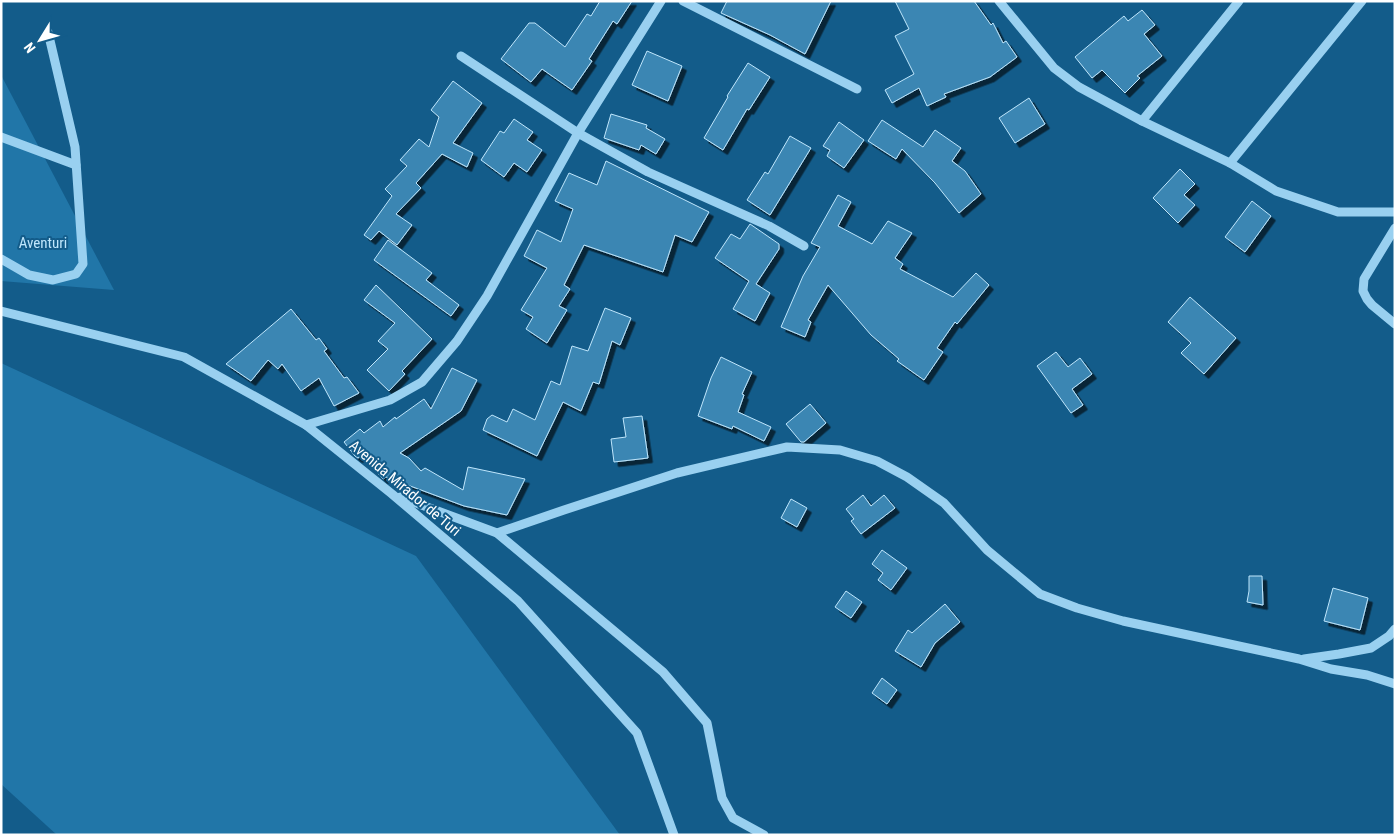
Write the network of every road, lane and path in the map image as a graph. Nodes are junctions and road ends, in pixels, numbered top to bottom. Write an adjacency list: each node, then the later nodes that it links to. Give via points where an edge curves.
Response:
1 (661, 1): 10 (street)
2 (683, 1): 8 (street)
3 (999, 1): 9 (street, via 1054,68 1079,87)
4 (1239, 1): 9 (street)
5 (1362, 1): 12 (street)
6 (48, 32): 13 (street, via 75,147)
7 (462, 56): 10 (street)
8 (857, 89)
9 (1142, 121): 12 (street)
10 (578, 133): 16 (street, via 648,172 769,226); 20 (street, via 487,296 457,341 422,382 390,400)
11 (1, 137): 13 (street)
12 (1230, 163): 14 (street, via 1276,191 1338,212)
13 (76, 165): 17 (street, via 83,264 76,274 53,280 29,275)
14 (1395, 212)
15 (1395, 228): 19 (street, via 1364,279 1363,291 1372,305)
16 (804, 246)
17 (1, 259)
18 (1, 311): 20 (street, Avenida Mirador de Turi, via 184,357)
19 (1395, 324)
20 (306, 425): 21 (street, Avenida Mirador de Turi)
21 (392, 494): 22 (street); 26 (street, Avenida Mirador de Turi, via 518,601 637,733)
22 (497, 533): 24 (street, via 677,473 787,447 840,450 877,461 907,476 944,503 986,550 1040,594 1123,621); 27 (street, via 663,672 707,723 722,798 733,818)
23 (1395, 629): 24 (street, via 1371,648)
24 (1299, 659): 25 (street)
25 (1395, 684)
26 (674, 835)
27 (764, 835)

